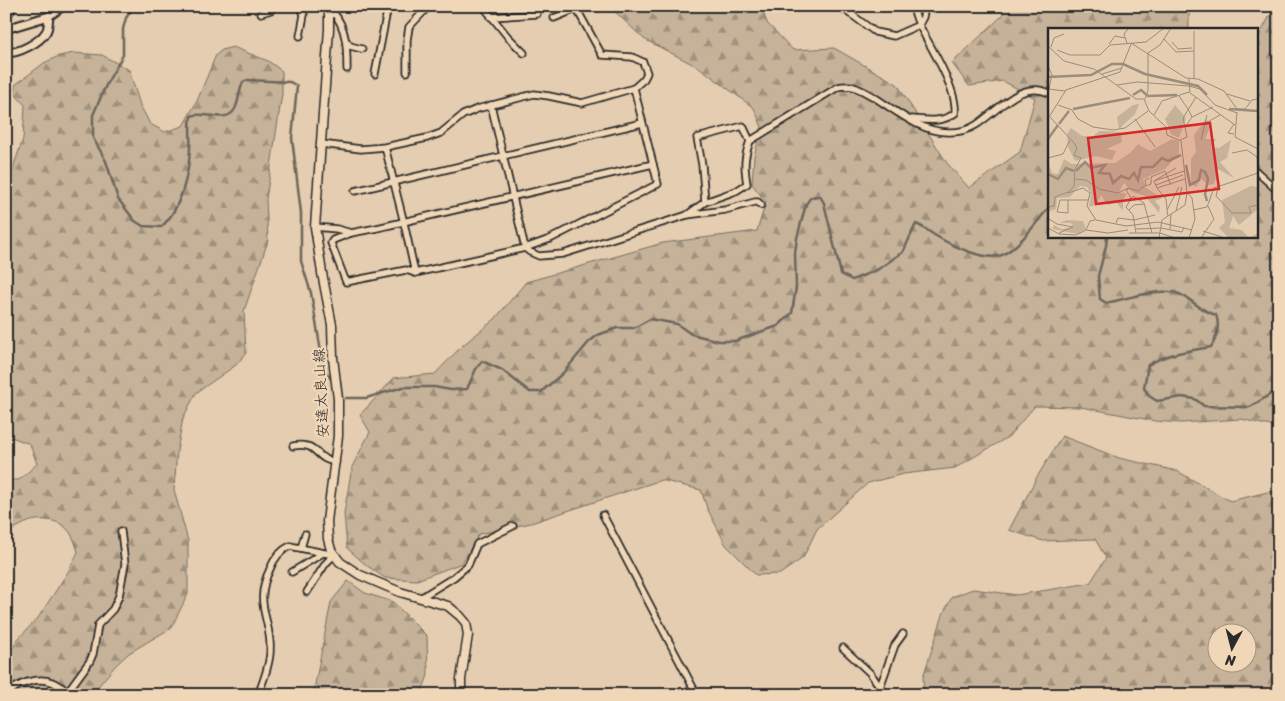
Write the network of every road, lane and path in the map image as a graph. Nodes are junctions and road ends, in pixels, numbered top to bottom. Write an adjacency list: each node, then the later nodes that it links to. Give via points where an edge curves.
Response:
1 (12, 6): 17 (street)
2 (63, 6): 18 (street)
3 (273, 6): 14 (street)
4 (301, 6): 22 (street, via 304,15)
5 (388, 6): 32 (street)
6 (429, 6): 31 (street, via 409,28)
7 (483, 6): 19 (street)
8 (840, 6): 16 (street)
9 (856, 6): 16 (street)
10 (912, 6): 21 (street)
11 (925, 6): 21 (street)
12 (575, 7): 20 (street); 33 (street, via 602,55 643,62 647,73)
13 (329, 8): 26 (street); 39 (main road, 安達太良山線)
14 (261, 13)
15 (537, 14): 19 (street)
16 (850, 14): 21 (street, via 875,32 894,36)
17 (7, 16)
18 (49, 16): 23 (street); 28 (street, via 45,34 17,52)
19 (491, 17): 29 (street)
20 (554, 18)
21 (918, 25): 36 (street, via 950,86 955,107 950,117 943,119)
22 (302, 26): 24 (street); 25 (street)
23 (6, 29)
24 (294, 29)
25 (300, 36)
26 (347, 42): 27 (street); 30 (street)
27 (362, 49)
28 (6, 52)
29 (524, 53)
30 (347, 69)
31 (407, 72)
32 (375, 74)
33 (634, 88): 35 (street, via 582,103 534,94); 37 (street)
34 (1048, 93): 36 (street, via 1022,92 976,125 961,130 940,132)
35 (491, 105): 40 (street, via 463,115 441,133); 41 (street)
36 (909, 119): 38 (street, via 861,90 838,86)
37 (642, 123): 41 (street); 42 (street)
38 (750, 141): 48 (street, via 744,166 747,184); 48 (street, via 743,126 697,138)
39 (320, 144): 40 (street, via 361,149); 52 (main road, 安達太良山線)
40 (385, 147): 44 (street)
41 (504, 156): 44 (street); 47 (street)
42 (654, 164): 47 (street); 54 (street, via 658,184 550,239)
43 (1258, 173): 46 (street)
44 (394, 181): 45 (street); 51 (street)
45 (354, 191)
46 (1279, 192)
47 (513, 197): 51 (street); 54 (street)
48 (705, 202): 50 (street)
49 (761, 204): 50 (street, via 755,202)
50 (687, 215): 54 (street, via 562,254 539,256)
51 (404, 223): 53 (street); 55 (street)
52 (315, 227): 53 (street); 57 (main road, 安達太良山線, via 332,324 338,420)
53 (351, 233): 55 (street, via 331,243 346,282 406,270)
54 (525, 248): 55 (street)
55 (415, 273)
56 (293, 446): 57 (street, via 312,447 324,460)
57 (336, 462): 64 (main road, 安達太良山線, via 327,521 328,539)
58 (603, 515): 75 (street)
59 (513, 526): 67 (street, via 477,544 468,565)
60 (120, 531): 71 (street, via 125,564 119,596 113,609 98,624 90,661)
61 (305, 534): 62 (street)
62 (301, 548): 63 (street); 73 (street, via 290,546 281,552 264,581 263,605 270,654)
63 (323, 553): 64 (street); 65 (street)
64 (334, 555): 66 (street); 67 (main road, via 360,575)
65 (292, 572)
66 (307, 592)
67 (420, 598): 74 (main road, via 448,606 466,623 468,635)
68 (903, 634): 70 (street, via 895,645)
69 (843, 648): 70 (street)
70 (880, 687): 76 (street)
71 (66, 692): 72 (street, via 48,681 32,681 15,687)
72 (6, 695)
73 (258, 695)
74 (461, 695)
75 (697, 695)
76 (886, 695)

